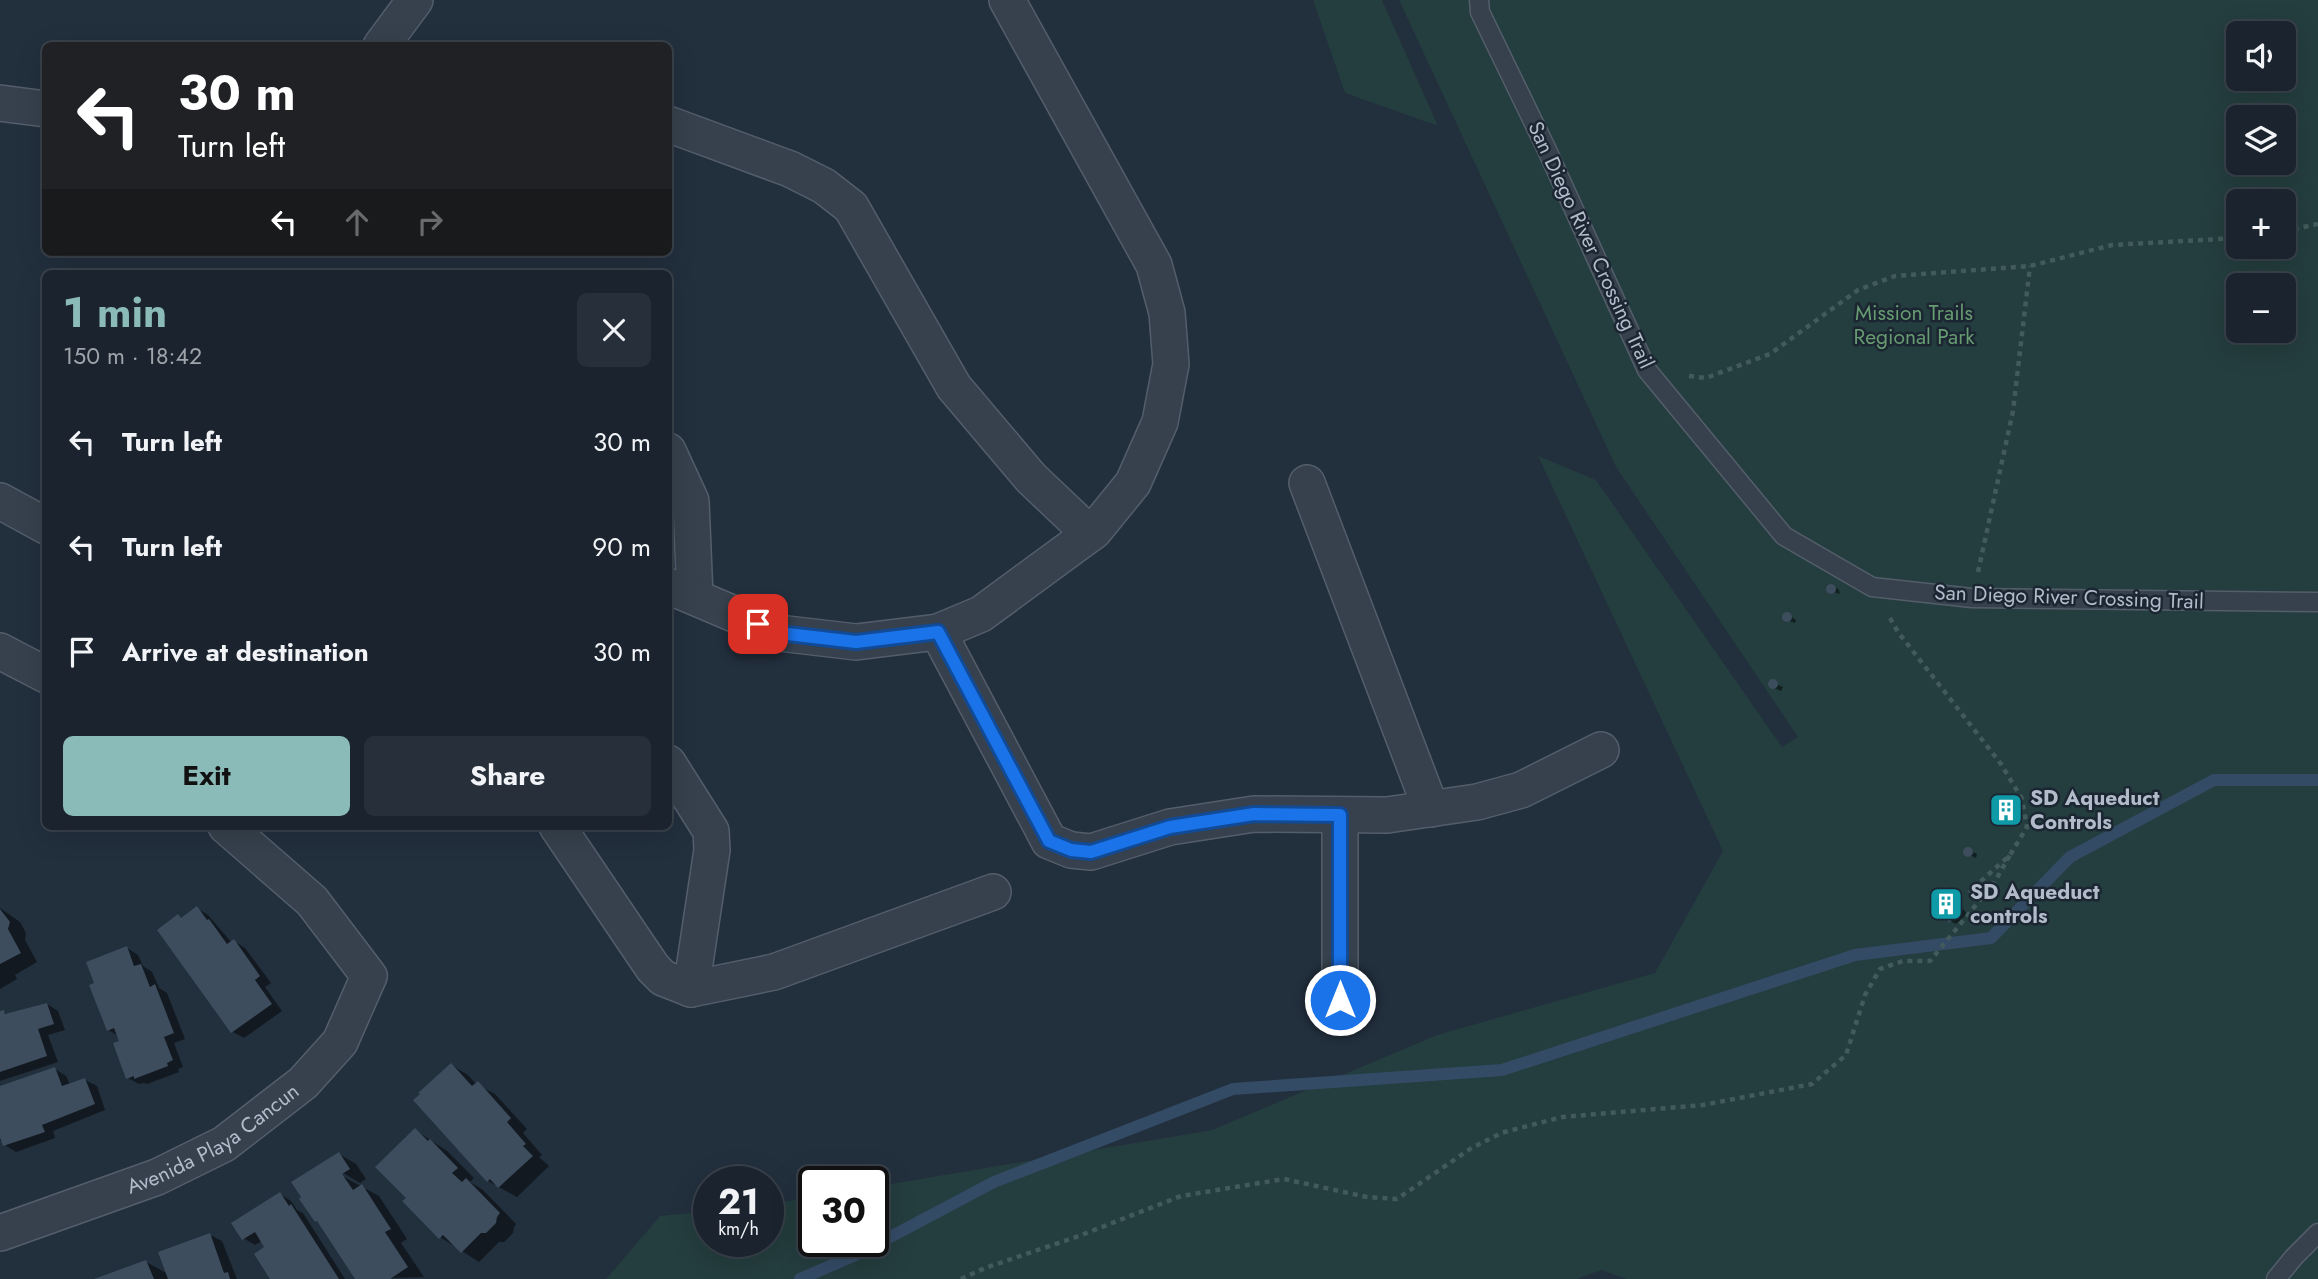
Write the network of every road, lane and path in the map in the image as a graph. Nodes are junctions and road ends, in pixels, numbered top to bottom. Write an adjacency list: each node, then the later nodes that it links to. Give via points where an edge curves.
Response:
1 (415, 0): 4 (street)
2 (1007, 0): 17 (street, via 1154,265 1167,313 1171,364 1160,422 1133,483)
3 (1479, 0): 12 (lane, San Diego River Crossing Trail, via 1480,12)
4 (384, 42)
5 (0, 103): 6 (street)
6 (42, 108)
7 (672, 125): 17 (street, via 790,169 824,186 851,207 954,387 1031,478)
8 (2318, 224): 9 (path)
9 (2296, 229)
10 (2226, 239): 11 (path, via 2112,245)
11 (2030, 266): 12 (path, via 1895,276 1858,290 1770,354 1706,378); 20 (path, via 2013,411)
12 (1647, 370): 18 (lane, San Diego River Crossing Trail, via 1784,536)
13 (672, 460): 19 (street, via 691,501)
14 (1307, 483): 27 (street)
15 (0, 501): 16 (street)
16 (42, 524)
17 (1090, 534): 22 (street, via 981,614)
18 (1872, 587): 20 (lane, San Diego River Crossing Trail); 31 (path, via 1898,632 2001,764 2022,799 2027,827)
19 (682, 592): 22 (street, via 779,633 856,642)
20 (1972, 598): 21 (lane, San Diego River Crossing Trail)
21 (2318, 602)
22 (938, 632): 28 (street, via 1049,841 1091,852 1170,827 1254,814)
23 (0, 651): 24 (street)
24 (42, 673)
25 (1601, 750): 27 (street, via 1521,790)
26 (672, 768): 34 (street, via 711,831)
27 (1431, 809): 28 (street)
28 (1340, 815): 35 (street)
29 (231, 830): 36 (street, Avenida Playa Cancun, via 312,901 369,976 340,1042 303,1083 223,1144 157,1177)
30 (560, 830): 34 (street, via 653,968 663,978)
31 (2010, 855): 33 (path); 38 (path, via 1994,883 1930,961 1903,961 1880,969 1865,995 1846,1055 1812,1084 1703,1105 1562,1116 1501,1133 1469,1149 1397,1199 1284,1179 1181,1196)
32 (993, 892): 34 (street, via 774,972)
33 (1969, 892)
34 (691, 989)
35 (1340, 1000)
36 (0, 1233)
37 (2318, 1233): 39 (lane)
38 (961, 1279)
39 (2276, 1279)

